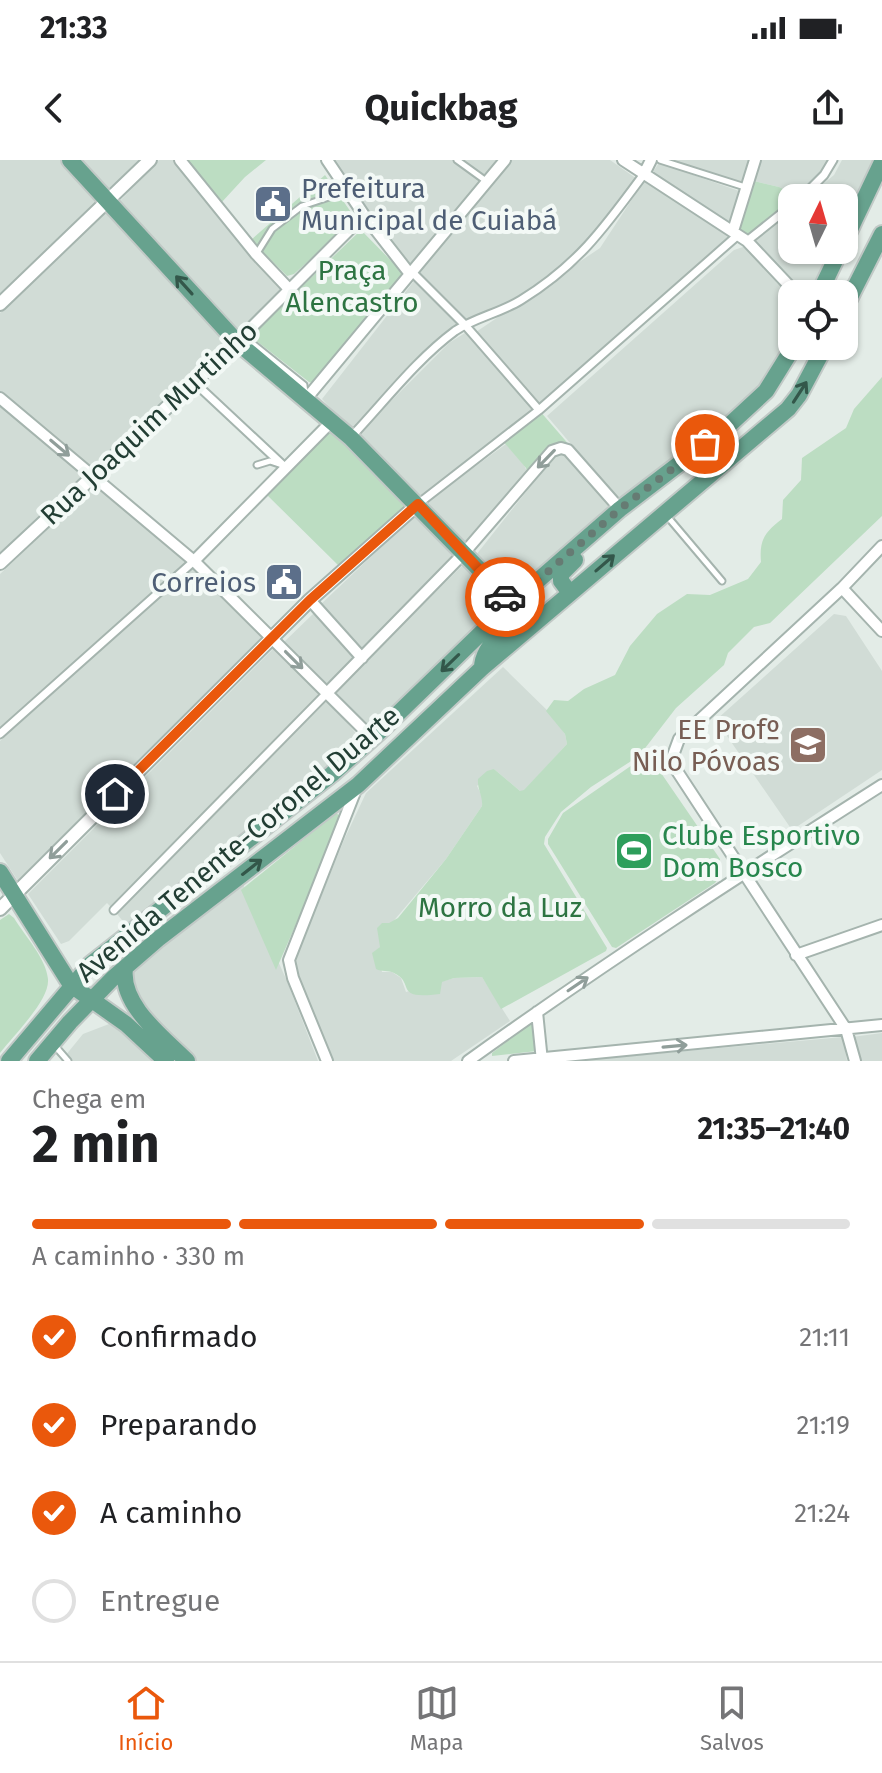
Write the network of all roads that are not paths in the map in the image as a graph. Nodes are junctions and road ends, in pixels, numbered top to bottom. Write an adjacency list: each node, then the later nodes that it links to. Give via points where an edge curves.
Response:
1 (70, 160): 18 (main road)
2 (150, 160): 18 (street)
3 (180, 160): 24 (street)
4 (327, 160): 17 (street)
5 (457, 160): 14 (lane)
6 (505, 160): 14 (street)
7 (623, 160): 13 (street)
8 (651, 160): 13 (street)
9 (660, 160): 16 (lane)
10 (755, 160): 16 (street)
11 (833, 160): 15 (street)
12 (877, 163): 19 (main road)
13 (644, 174): 23 (street); 30 (street, via 598,236 559,274 518,301)
14 (487, 182): 25 (street)
15 (815, 184)
16 (746, 187): 23 (street)
17 (348, 191): 21 (street); 24 (lane, via 302,206 275,227)
18 (109, 202): 29 (street); 31 (main road, one-way to 18)
19 (858, 208)
20 (778, 213): 23 (street)
21 (364, 215): 25 (street); 28 (street, Rua Joaquim Murtinho)
22 (882, 234): 27 (main road)
23 (739, 236): 26 (street); 37 (street)
24 (256, 254): 28 (street)
25 (411, 273): 30 (street); 36 (street)
26 (783, 280)
27 (858, 281)
28 (289, 289): 31 (street, Rua Joaquim Murtinho)
29 (0, 304)
30 (465, 325): 37 (street); 39 (street, via 429,353)
31 (237, 342): 34 (street, Rua Joaquim Murtinho); 36 (main road)
32 (785, 360): 44 (main road, Avenida Tenente-Coronel Duarte, via 766,391 726,428)
33 (818, 360): 45 (main road, Avenida Tenente-Coronel Duarte, one-way to 33, via 788,409)
34 (195, 383): 41 (street); 42 (street, Rua Joaquim Murtinho)
35 (0, 398): 42 (street, one-way to 42)
36 (306, 399): 38 (main road)
37 (539, 410): 43 (street)
38 (332, 421): 39 (main road); 41 (street)
39 (351, 438): 43 (main road)
40 (257, 465): 41 (lane, via 270,461)
41 (286, 468): 50 (street)
42 (94, 477): 49 (street, Rua Joaquim Murtinho); 50 (street)
43 (418, 504): 48 (main road); 54 (street)
44 (620, 509): 46 (main road, Avenida Tenente-Coronel Duarte); 48 (street, one-way to 48, via 568,450 558,448)
45 (664, 512): 51 (lane); 53 (main road, Avenida Tenente-Coronel Duarte, one-way to 45)
46 (600, 528): 53 (main road, via 592,545 561,574); 55 (main road, Avenida Tenente-Coronel Duarte)
47 (882, 546): 52 (street)
48 (464, 553): 55 (main road); 58 (street)
49 (1, 559)
50 (194, 561): 57 (street); 61 (street)
51 (722, 581)
52 (842, 588): 56 (street); 66 (street, via 675,745 673,765)
53 (570, 593): 59 (main road, Avenida Tenente-Coronel Duarte)
54 (310, 600): 57 (street); 58 (street)
55 (512, 603): 59 (main road, via 510,618 483,654); 62 (main road, Avenida Tenente-Coronel Duarte, one-way to 62)
56 (882, 631)
57 (272, 637): 60 (street, one-way to 60); 67 (street, one-way to 67)
58 (362, 658): 60 (street)
59 (482, 668): 63 (main road, Avenida Tenente-Coronel Duarte)
60 (327, 693): 62 (street); 69 (street)
61 (0, 734)
62 (372, 738): 73 (main road, Avenida Tenente-Coronel Duarte)
63 (358, 785): 72 (main road, Avenida Tenente-Coronel Duarte, one-way to 63); 85 (street, via 289,960)
64 (882, 785): 66 (street)
65 (0, 872): 67 (main road)
66 (743, 874): 71 (street); 75 (street, one-way to 66)
67 (14, 894): 68 (street); 73 (main road)
68 (0, 909)
69 (114, 910)
70 (882, 925): 71 (street)
71 (796, 955): 77 (street)
72 (125, 968): 74 (main road, Avenida Tenente-Coronel Duarte); 84 (main road, via 126,985 139,1011)
73 (71, 985): 74 (main road); 80 (main road, Avenida Tenente-Coronel Duarte)
74 (90, 1000): 78 (main road, Avenida Tenente-Coronel Duarte); 83 (main road)
75 (537, 1012): 79 (street); 86 (street)
76 (882, 1025): 77 (street)
77 (846, 1029): 79 (street, one-way to 77); 88 (street)
78 (52, 1042): 81 (main road, Avenida Tenente-Coronel Duarte); 82 (lane)
79 (542, 1060): 87 (street)
80 (9, 1061)
81 (37, 1061)
82 (68, 1061)
83 (166, 1061)
84 (187, 1061)
85 (327, 1061)
86 (468, 1061)
87 (514, 1061)
88 (855, 1061)

